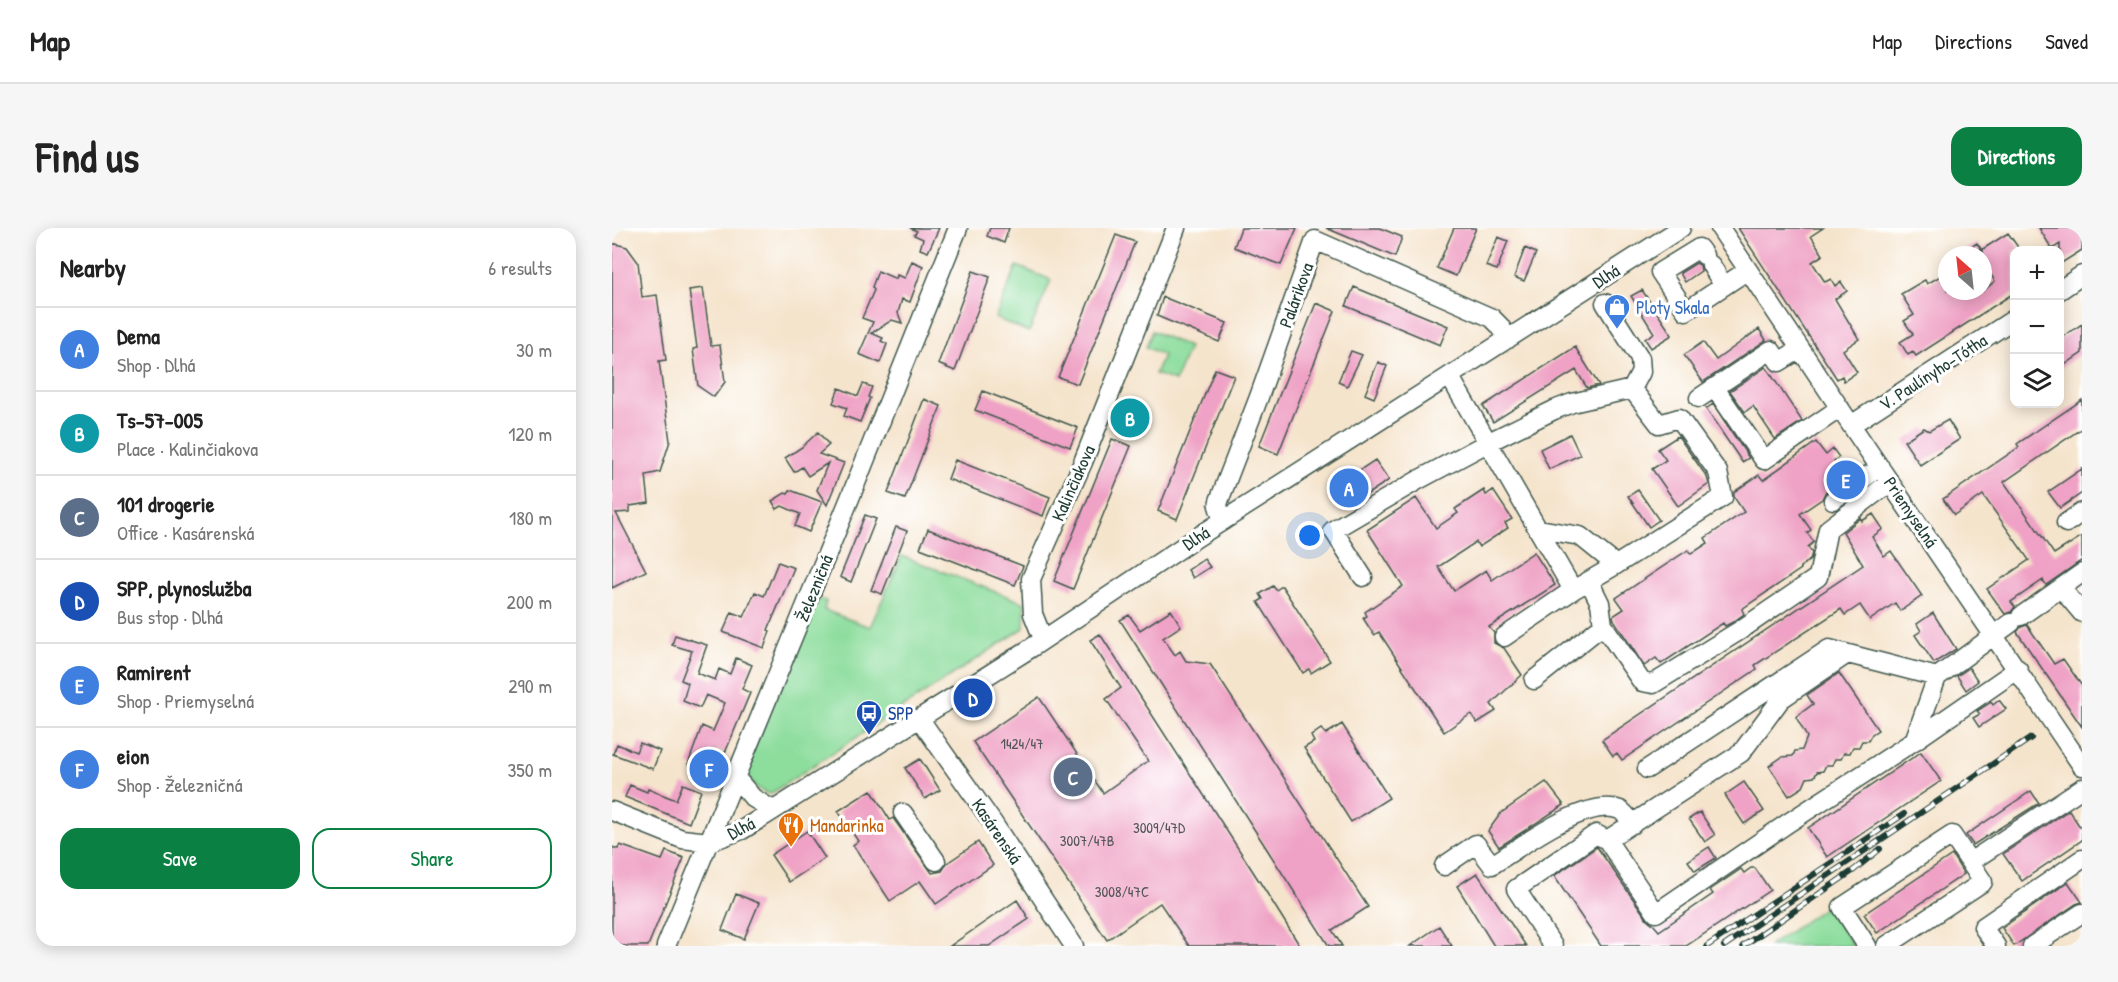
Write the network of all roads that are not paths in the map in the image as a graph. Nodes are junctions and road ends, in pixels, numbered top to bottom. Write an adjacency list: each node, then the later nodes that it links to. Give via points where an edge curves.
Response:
1 (958, 228): 44 (street, Železničná, via 821,592)
2 (1176, 228): 35 (street, Kalinčiakova, via 1083,462 1031,579 1033,614)
3 (1681, 228): 11 (street, Dlhá)
4 (1720, 228): 5 (street, Priemyselná)
5 (1748, 270): 7 (street); 12 (street, Priemyselná)
6 (2082, 275): 8 (street)
7 (1724, 286): 7 (street, via 1699,248 1660,272 1686,311)
8 (2064, 287)
9 (1605, 303): 15 (street, via 1640,358 1641,372)
10 (2010, 322): 18 (street, V. Paulínyho-Tótha)
11 (1508, 339): 13 (street, Dlhá); 23 (street, Palárikova, via 1492,318 1315,240 1219,501)
12 (1800, 349): 14 (street, via 1779,362 1771,350); 17 (street, Priemyselná)
13 (1450, 377): 19 (street); 23 (street, Dlhá)
14 (1715, 388): 16 (street); 17 (street, via 1764,460)
15 (1632, 389): 19 (street, via 1572,403); 26 (street, via 1659,424 1679,418 1718,472 1723,497)
16 (1699, 399)
17 (1840, 408): 18 (street, Priemyselná)
18 (1851, 425): 20 (street, Priemyselná)
19 (1489, 442): 25 (street); 28 (street, via 1334,530)
20 (1885, 474): 21 (street); 32 (street, via 1828,529 1818,577 1653,684 1642,682); 33 (street, Priemyselná)
21 (1833, 500)
22 (2082, 512): 24 (street)
23 (1223, 521): 35 (street, Dlhá)
24 (2066, 523)
25 (1539, 529): 26 (street, via 1580,536); 29 (street)
26 (1616, 565): 29 (street)
27 (2082, 573): 30 (street)
28 (1364, 577)
29 (1581, 586): 32 (street, via 1600,603); 34 (street)
30 (2061, 588): 31 (street); 33 (street)
31 (2082, 614)
32 (1603, 625): 39 (street)
33 (1995, 635): 37 (street, Priemyselná); 38 (street)
34 (1503, 637)
35 (1043, 639): 40 (street, Dlhá)
36 (1847, 654): 38 (street); 43 (street, via 1829,649); 49 (street, via 1781,699 1741,753)
37 (2018, 669): 41 (street); 42 (street, Priemyselná)
38 (1937, 677): 41 (street)
39 (1534, 680)
40 (919, 718): 46 (street, Dlhá); 59 (street, Kasárenská)
41 (1914, 741): 50 (street, via 1656,913)
42 (2082, 766)
43 (1647, 769)
44 (736, 778): 46 (street, via 753,798); 51 (street, Železničná)
45 (2082, 788): 54 (street)
46 (773, 810): 51 (street, Dlhá, via 742,830)
47 (612, 811): 51 (street, via 682,839)
48 (903, 813): 53 (street)
49 (1633, 824): 50 (street); 55 (street, via 1624,813 1612,808 1581,812 1492,865 1476,844)
50 (1608, 840): 60 (street, via 1596,834 1516,889)
51 (709, 842): 58 (street, Železničná)
52 (2082, 859): 57 (street, via 1983,927)
53 (936, 861)
54 (1970, 862): 61 (street, via 1952,835 1842,907); 62 (street, via 1983,882)
55 (1444, 866)
56 (2082, 913): 63 (street)
57 (1990, 944)
58 (666, 946)
59 (1074, 946)
60 (1554, 946)
61 (1867, 946)
62 (1886, 946)
63 (2032, 946)

